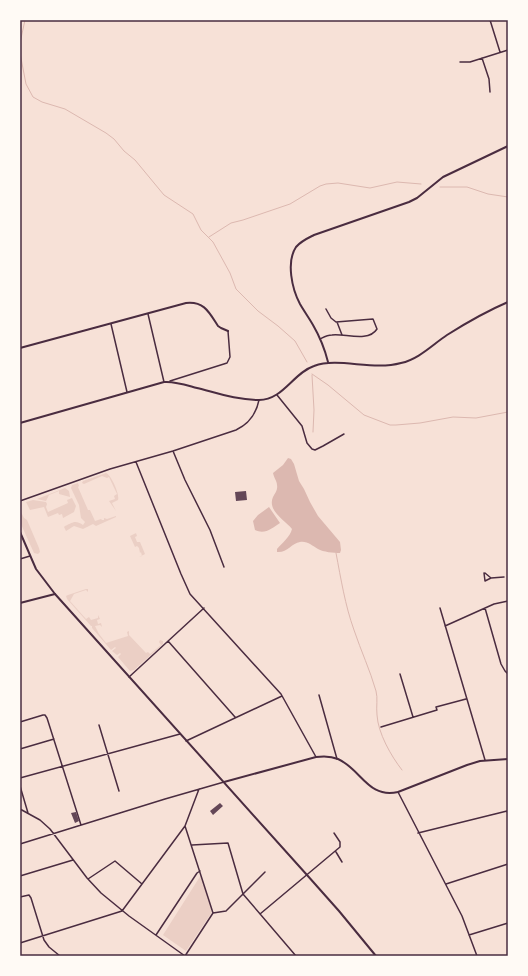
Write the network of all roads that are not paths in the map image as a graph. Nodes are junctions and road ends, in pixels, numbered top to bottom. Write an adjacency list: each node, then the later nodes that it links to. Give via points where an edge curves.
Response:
1 (490, 20): 3 (street)
2 (508, 50): 3 (street)
3 (500, 52): 4 (street)
4 (482, 58): 5 (street); 6 (street, via 489,79)
5 (460, 62)
6 (490, 92)
7 (508, 146): 15 (street, via 442,177 413,200 314,235 300,243 294,251 291,264 294,290)
8 (508, 302): 17 (street, via 446,336 415,358 402,363 378,366)
9 (326, 309): 11 (street)
10 (148, 314): 12 (street); 13 (street, via 186,303 198,303 221,328); 19 (street)
11 (336, 322): 14 (street); 14 (street, via 374,320 377,329 372,334)
12 (111, 324): 16 (street); 20 (street)
13 (228, 331): 18 (street, via 228,363)
14 (342, 336): 15 (street, via 331,335)
15 (320, 339): 17 (street)
16 (20, 348)
17 (328, 362): 21 (street, via 306,369)
18 (169, 381): 19 (street); 22 (street, via 233,398)
19 (164, 382): 20 (street)
20 (127, 392): 23 (street)
21 (277, 395): 22 (street); 24 (street, via 302,426 307,443 312,449 315,450)
22 (259, 400): 25 (street, via 256,412 243,427)
23 (20, 423)
24 (344, 434)
25 (174, 451): 26 (street); 31 (street)
26 (136, 462): 27 (street); 37 (street, via 187,588)
27 (20, 501)
28 (20, 532): 29 (street)
29 (30, 556): 30 (street); 34 (street, via 43,580)
30 (20, 559)
31 (224, 567)
32 (504, 577): 33 (street)
33 (491, 578)
34 (55, 594): 36 (street); 44 (street)
35 (508, 601): 39 (street)
36 (20, 603)
37 (204, 608): 41 (street); 46 (street)
38 (440, 608): 40 (street)
39 (485, 608): 40 (street); 43 (street, via 501,664)
40 (445, 626): 47 (street)
41 (168, 641): 44 (street); 48 (street)
42 (400, 674): 49 (street)
43 (508, 674)
44 (129, 677): 53 (street)
45 (320, 695): 59 (street)
46 (282, 696): 48 (street); 58 (street)
47 (466, 699): 49 (street, via 436,707 437,710); 61 (street)
48 (235, 717): 55 (street)
49 (413, 718): 52 (street)
50 (20, 722): 54 (street, via 45,715)
51 (99, 725): 57 (street)
52 (381, 727)
53 (180, 734): 55 (street); 57 (street)
54 (54, 739): 56 (street); 62 (street)
55 (186, 740): 64 (street)
56 (20, 749)
57 (107, 754): 62 (street); 67 (street)
58 (316, 757): 59 (street); 64 (street)
59 (337, 759): 68 (street, via 376,790 387,794)
60 (508, 759): 61 (street)
61 (485, 760): 68 (street)
62 (62, 766): 63 (street); 72 (street)
63 (20, 778)
64 (224, 782): 66 (street); 85 (street)
65 (20, 786): 70 (street)
66 (199, 789): 72 (street); 73 (street)
67 (119, 791)
68 (398, 792): 75 (street)
69 (20, 809): 70 (street)
70 (28, 813): 76 (street, via 45,824)
71 (508, 814): 75 (street, via 507,811)
72 (81, 825): 76 (street)
73 (185, 826): 78 (street); 88 (street)
74 (334, 833): 79 (street, via 341,844)
75 (418, 833): 89 (street)
76 (54, 834): 77 (street); 80 (street)
77 (20, 844)
78 (192, 845): 83 (street); 90 (street, via 228,843)
79 (336, 852): 81 (street); 85 (street)
80 (74, 860): 86 (street); 87 (street)
81 (342, 862)
82 (508, 864): 89 (street)
83 (200, 871): 93 (street); 98 (street)
84 (265, 872): 90 (street)
85 (307, 875): 94 (street); 103 (street)
86 (20, 876)
87 (88, 880): 88 (street, via 115,861); 92 (street)
88 (142, 884): 92 (street)
89 (446, 884): 96 (street)
90 (243, 894): 93 (street, via 226,911); 94 (street)
91 (20, 897): 97 (street, via 28,895 31,898)
92 (122, 911): 97 (street); 98 (street)
93 (213, 913): 101 (street)
94 (260, 914): 102 (street)
95 (508, 923): 96 (street)
96 (469, 935): 104 (street)
97 (42, 936): 99 (street); 100 (street, via 46,944)
98 (156, 936): 101 (street)
99 (20, 943)
100 (60, 956)
101 (185, 956)
102 (296, 956)
103 (376, 956)
104 (477, 956)

